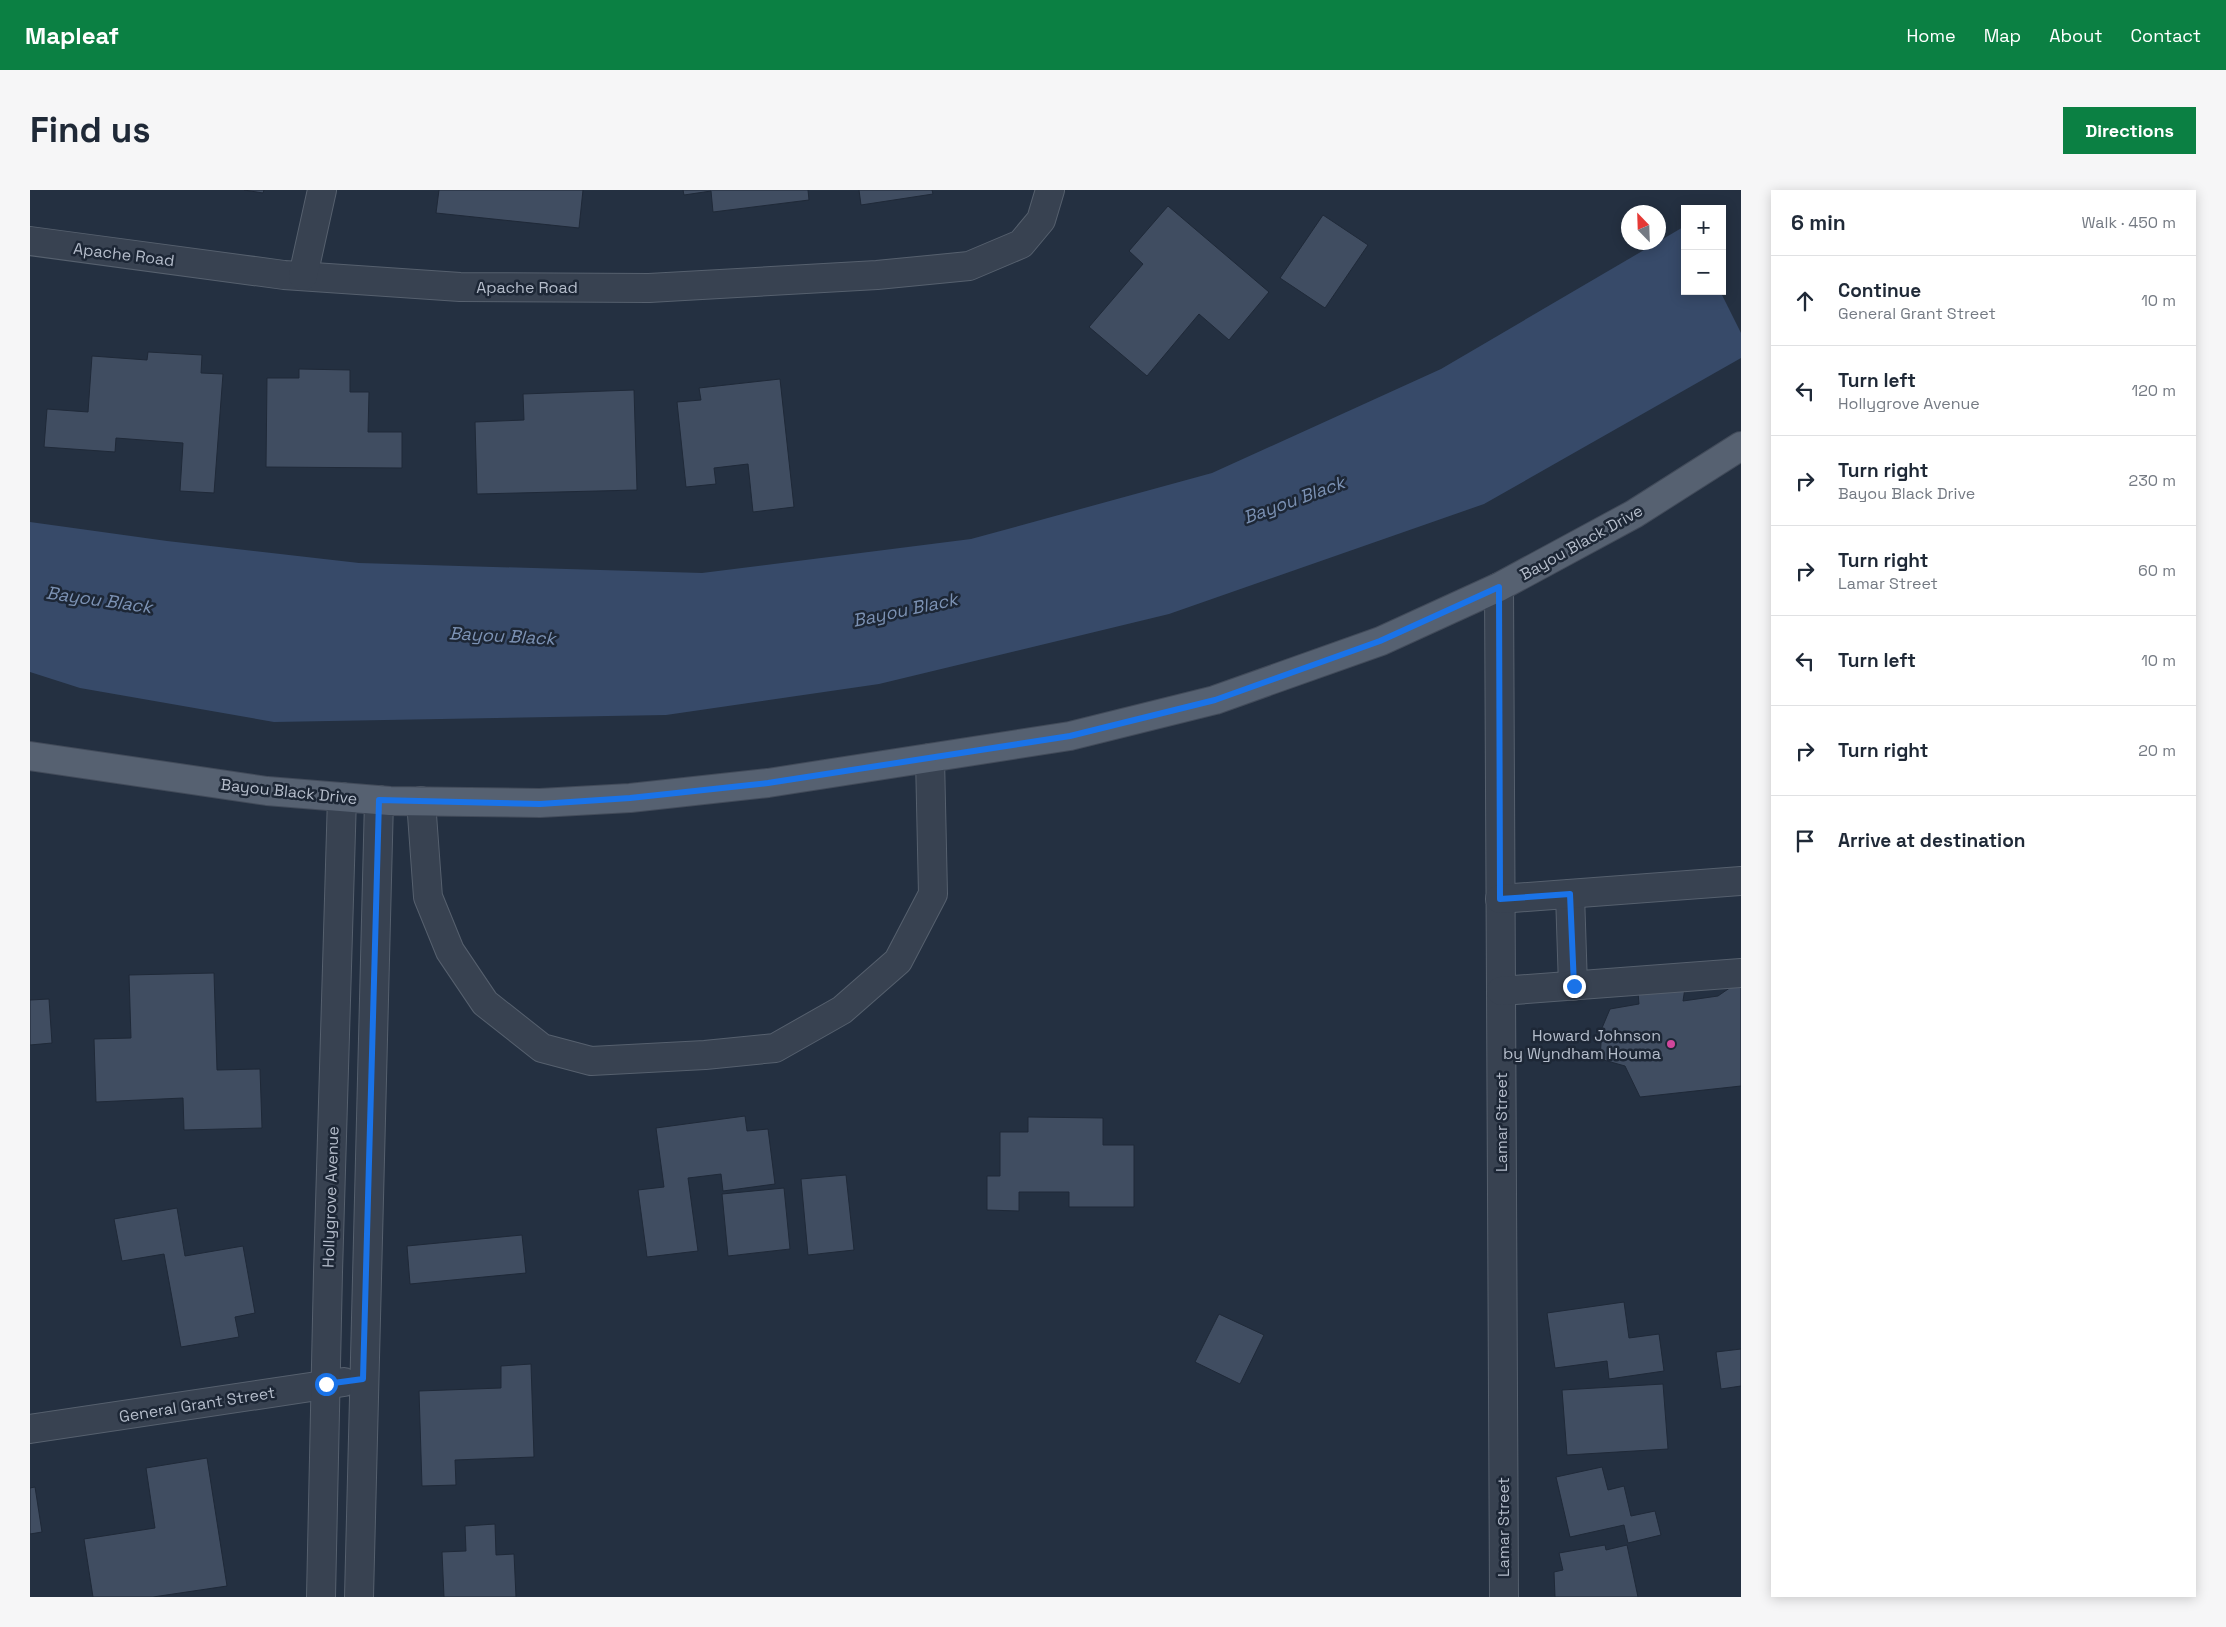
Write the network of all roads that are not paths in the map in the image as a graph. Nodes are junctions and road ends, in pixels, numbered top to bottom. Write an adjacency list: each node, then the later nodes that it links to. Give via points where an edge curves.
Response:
1 (322, 190): 4 (street)
2 (1050, 190): 4 (street, Apache Road, via 1041,220 1021,244 969,266 877,275 649,288 460,287)
3 (30, 241): 4 (street, Apache Road)
4 (303, 276)
5 (1741, 446): 6 (main road, Bayou Black Drive, via 1634,514)
6 (1499, 587): 8 (main road, Bayou Black Drive, via 1380,641 1215,700 1070,736); 14 (street, Lamar Street)
7 (30, 756): 9 (main road, Bayou Black Drive, via 267,791)
8 (930, 758): 11 (main road, Bayou Black Drive, via 768,783 630,798 540,804); 11 (street, via 933,894 898,961 842,1010 775,1048 704,1055 591,1061 542,1048 485,1003 450,951 428,897)
9 (342, 797): 10 (main road, Bayou Black Drive); 19 (street, Hollygrove Avenue)
10 (379, 800): 11 (main road, Bayou Black Drive); 18 (street)
11 (421, 801)
12 (1741, 881): 13 (street)
13 (1570, 894): 14 (street); 16 (street)
14 (1500, 899): 17 (street, Lamar Street)
15 (1741, 973): 16 (street)
16 (1574, 986): 17 (street)
17 (1501, 991): 23 (street, Lamar Street)
18 (363, 1379): 19 (street, General Grant Street); 22 (street)
19 (326, 1384): 20 (street, General Grant Street); 21 (street, Hollygrove Avenue)
20 (30, 1429)
21 (322, 1597)
22 (359, 1597)
23 (1504, 1597)

